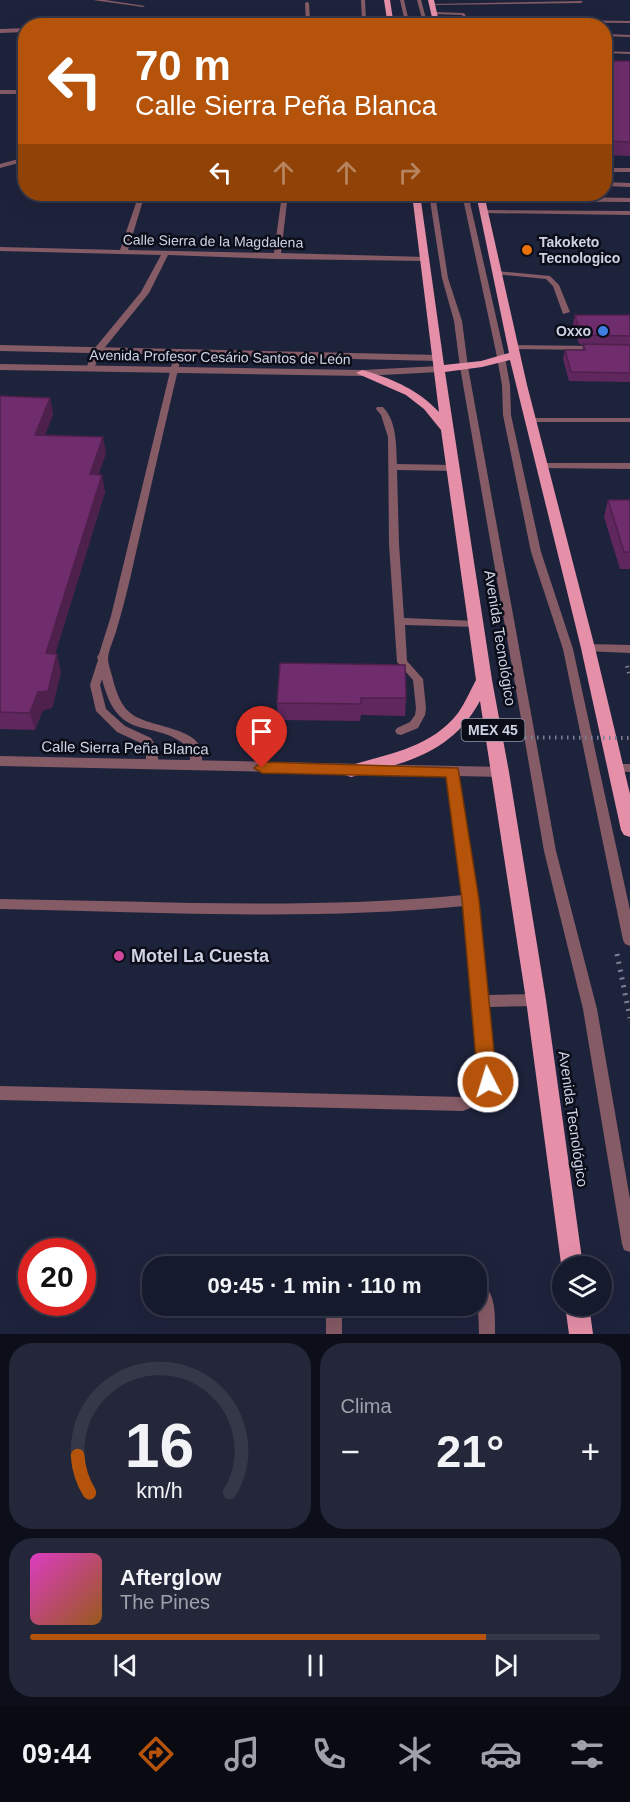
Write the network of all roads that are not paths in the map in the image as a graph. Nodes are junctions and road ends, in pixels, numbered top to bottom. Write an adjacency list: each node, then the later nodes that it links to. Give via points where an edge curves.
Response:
1 (95, 0): 9 (lane)
2 (363, 0): 12 (lane)
3 (387, 0): 13 (main road)
4 (402, 0): 14 (lane)
5 (419, 0): 15 (lane)
6 (431, 2): 7 (lane); 10 (main road)
7 (581, 2)
8 (307, 3): 11 (lane)
9 (143, 6)
10 (434, 13): 16 (main road); 17 (lane, via 462,13)
11 (308, 18)
12 (364, 18)
13 (390, 18)
14 (406, 18)
15 (424, 18)
16 (436, 18)
17 (464, 18)
18 (612, 22): 19 (lane)
19 (630, 22)
20 (18, 30): 21 (street)
21 (0, 31)
22 (612, 35): 23 (lane)
23 (630, 36)
24 (612, 52): 25 (lane)
25 (630, 53)
26 (0, 92): 27 (street)
27 (18, 92)
28 (18, 161): 29 (street)
29 (0, 166)
30 (612, 170): 31 (lane)
31 (630, 170)
32 (612, 184): 33 (lane)
33 (630, 185)
34 (612, 199): 35 (lane)
35 (630, 200)
36 (140, 201): 44 (street)
37 (284, 201): 46 (street)
38 (417, 201): 47 (main road, Avenida Tecnológico / MEX 45)
39 (433, 201): 57 (lane, via 446,278 459,321)
40 (467, 201): 54 (lane)
41 (481, 201): 42 (lane); 48 (main road)
42 (630, 213)
43 (0, 249): 44 (street, Calle Sierra de la Magdalena)
44 (123, 253): 45 (street, Calle Sierra de la Magdalena)
45 (165, 254): 46 (street, Calle Sierra de la Magdalena); 52 (street, via 145,292)
46 (277, 257): 47 (street, Calle Sierra de la Magdalena)
47 (426, 259): 55 (main road, Avenida Tecnológico / MEX 45)
48 (496, 273): 49 (lane, via 548,277 556,285); 54 (main road)
49 (566, 312)
50 (0, 348): 52 (street, Avenida Profesor Cesário Santos de León)
51 (607, 349): 54 (lane)
52 (99, 350): 53 (street, Avenida Profesor Cesário Santos de León); 58 (street)
53 (178, 352): 55 (street, Avenida Profesor Cesário Santos de León); 59 (lane)
54 (509, 354): 57 (main road); 62 (main road); 87 (lane, via 507,415 536,552 568,649)
55 (439, 364): 57 (main road); 60 (street, Avenida Profesor Cesário Santos de León); 64 (main road, Avenida Tecnológico / MEX 45)
56 (0, 367): 58 (street, Avenida Profesor Cesário Santos de León)
57 (464, 367): 91 (lane, via 550,851 590,1010)
58 (90, 368): 59 (street, Avenida Profesor Cesário Santos de León)
59 (174, 370): 60 (street, Avenida Profesor Cesário Santos de León); 73 (lane, via 116,616)
60 (362, 374): 64 (main road, via 415,393)
61 (380, 409): 67 (lane, via 392,437)
62 (530, 420): 63 (lane); 65 (main road)
63 (630, 420)
64 (447, 429): 68 (main road, Avenida Tecnológico / MEX 45)
65 (542, 466): 66 (lane); 71 (main road)
66 (630, 466)
67 (393, 467): 68 (lane); 69 (lane)
68 (453, 468): 70 (main road, Avenida Tecnológico / MEX 45)
69 (399, 621): 70 (lane); 75 (lane, via 402,662 418,679 421,708 414,725)
70 (477, 624): 74 (main road, Avenida Tecnológico / MEX 45)
71 (588, 648): 72 (lane); 79 (main road)
72 (630, 649)
73 (102, 657): 77 (lane, via 95,685 101,711 121,729 147,741 153,750); 78 (lane, via 120,710 148,728 190,740 197,749)
74 (484, 680): 81 (main road, via 463,718 442,736 399,758); 83 (main road, Avenida Tecnológico / MEX 45)
75 (401, 731)
76 (0, 761): 77 (street, Calle Sierra Peña Blanca)
77 (152, 765): 78 (street, Calle Sierra Peña Blanca)
78 (195, 766): 81 (street, Calle Sierra Peña Blanca)
79 (615, 768): 80 (lane); 84 (main road)
80 (630, 768)
81 (351, 771): 82 (street, Calle Sierra Peña Blanca)
82 (453, 772): 83 (street, Calle Sierra Peña Blanca); 85 (lane)
83 (501, 772): 88 (main road, Avenida Tecnológico / MEX 45)
84 (630, 830)
85 (470, 900): 86 (lane, via 398,907 262,909); 89 (lane)
86 (0, 904)
87 (630, 940)
88 (536, 1000): 89 (lane); 92 (main road, Avenida Tecnológico / MEX 45)
89 (481, 1001): 90 (lane, via 488,1082 482,1096 463,1104)
90 (0, 1094)
91 (630, 1244)
92 (571, 1256)
93 (334, 1316): 96 (lane)
94 (486, 1316): 97 (lane)
95 (579, 1316): 98 (main road)
96 (334, 1334)
97 (487, 1334)
98 (581, 1334)

